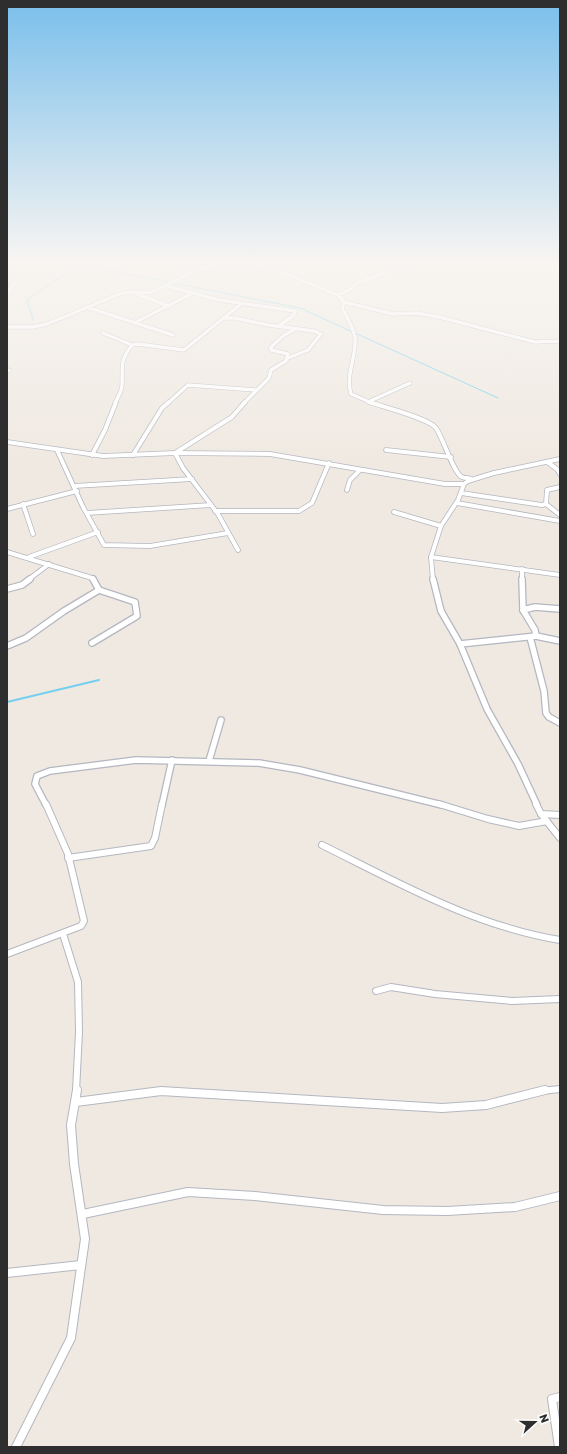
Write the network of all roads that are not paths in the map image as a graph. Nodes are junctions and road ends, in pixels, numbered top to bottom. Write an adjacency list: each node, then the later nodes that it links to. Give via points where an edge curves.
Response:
1 (161, 331): 8 (street)
2 (208, 331): 10 (street, via 184,350)
3 (292, 331): 11 (street, via 271,347 273,351 287,353)
4 (313, 331): 11 (street, via 321,334 308,350)
5 (353, 331): 14 (street, via 355,343 348,388 352,394)
6 (493, 331): 9 (street, via 536,342)
7 (103, 332): 10 (street)
8 (173, 335)
9 (560, 341)
10 (132, 345): 19 (street, via 121,365 122,386)
11 (288, 358): 13 (street, via 271,370 269,378)
12 (410, 383): 14 (street)
13 (255, 390): 18 (street, via 232,417); 20 (street, via 188,385 162,408)
14 (368, 402): 21 (street, via 435,426)
15 (7, 442): 16 (street)
16 (58, 450): 19 (street); 30 (street)
17 (386, 450): 21 (street)
18 (174, 452): 20 (street); 24 (street, via 270,454); 27 (street)
19 (92, 455): 20 (street)
20 (133, 455)
21 (451, 457): 28 (street, via 456,472 461,477)
22 (560, 459): 23 (street)
23 (547, 462): 26 (street); 28 (street)
24 (329, 463): 25 (street); 40 (street, via 312,503 299,511)
25 (360, 470): 29 (street, via 445,484); 32 (street, via 350,480)
26 (560, 474)
27 (192, 479): 30 (street); 38 (street)
28 (471, 479): 29 (street)
29 (464, 484): 34 (street)
30 (74, 486): 33 (street)
31 (560, 487): 37 (street, via 547,490)
32 (347, 490)
33 (77, 491): 36 (street); 42 (street)
34 (462, 493): 35 (street); 37 (street, via 523,504)
35 (457, 503): 44 (street); 45 (street)
36 (23, 504): 39 (street); 48 (street)
37 (546, 504): 43 (street)
38 (211, 505): 40 (street); 42 (street)
39 (7, 509)
40 (215, 511): 47 (street)
41 (394, 512): 45 (street)
42 (87, 514): 46 (street)
43 (560, 515)
44 (560, 521)
45 (441, 526): 52 (street)
46 (98, 532): 47 (street, via 104,545 150,546); 51 (street)
47 (228, 533): 49 (street)
48 (33, 534)
49 (238, 550)
50 (7, 552): 51 (street)
51 (29, 557): 53 (street)
52 (431, 558): 54 (street); 64 (street, via 430,571 441,611)
53 (49, 564): 56 (street, via 22,586); 57 (street, via 92,578)
54 (522, 569): 55 (street); 59 (street)
55 (560, 575)
56 (7, 589)
57 (98, 590): 63 (street, via 135,602 137,616); 65 (street, via 36,632 18,643)
58 (560, 609): 59 (street, via 535,607)
59 (523, 610): 60 (street)
60 (536, 636): 61 (street); 62 (street)
61 (530, 637): 64 (street); 67 (street, via 544,691 546,713 549,718)
62 (560, 641)
63 (92, 643)
64 (460, 644): 70 (street, via 487,709 518,764)
65 (7, 646)
66 (221, 720): 69 (street)
67 (560, 723)
68 (172, 760): 69 (street); 75 (street, via 151,846); 75 (street, via 136,760 50,771 37,776 35,784 52,816)
69 (209, 761): 72 (street, via 259,763 300,770 520,826)
70 (541, 814): 71 (street); 72 (street)
71 (560, 815)
72 (547, 821): 73 (street)
73 (560, 838)
74 (322, 845): 77 (street, via 481,920 524,934)
75 (68, 858): 76 (street, via 78,883 84,921 81,926)
76 (63, 934): 78 (street); 82 (street, via 78,982)
77 (560, 940)
78 (7, 954)
79 (376, 991): 80 (street, via 391,987 512,1001)
80 (560, 999)
81 (560, 1089): 82 (street, via 549,1089 486,1105 442,1108 161,1091)
82 (76, 1102): 84 (street, via 72,1124 74,1164)
83 (560, 1196): 84 (street, via 515,1207 447,1211 383,1210 255,1196 188,1192)
84 (83, 1214): 85 (street, via 85,1239)
85 (81, 1265): 86 (street); 88 (street, via 71,1338)
86 (7, 1273)
87 (560, 1397): 89 (street, via 552,1399)
88 (16, 1447)
89 (559, 1447)

